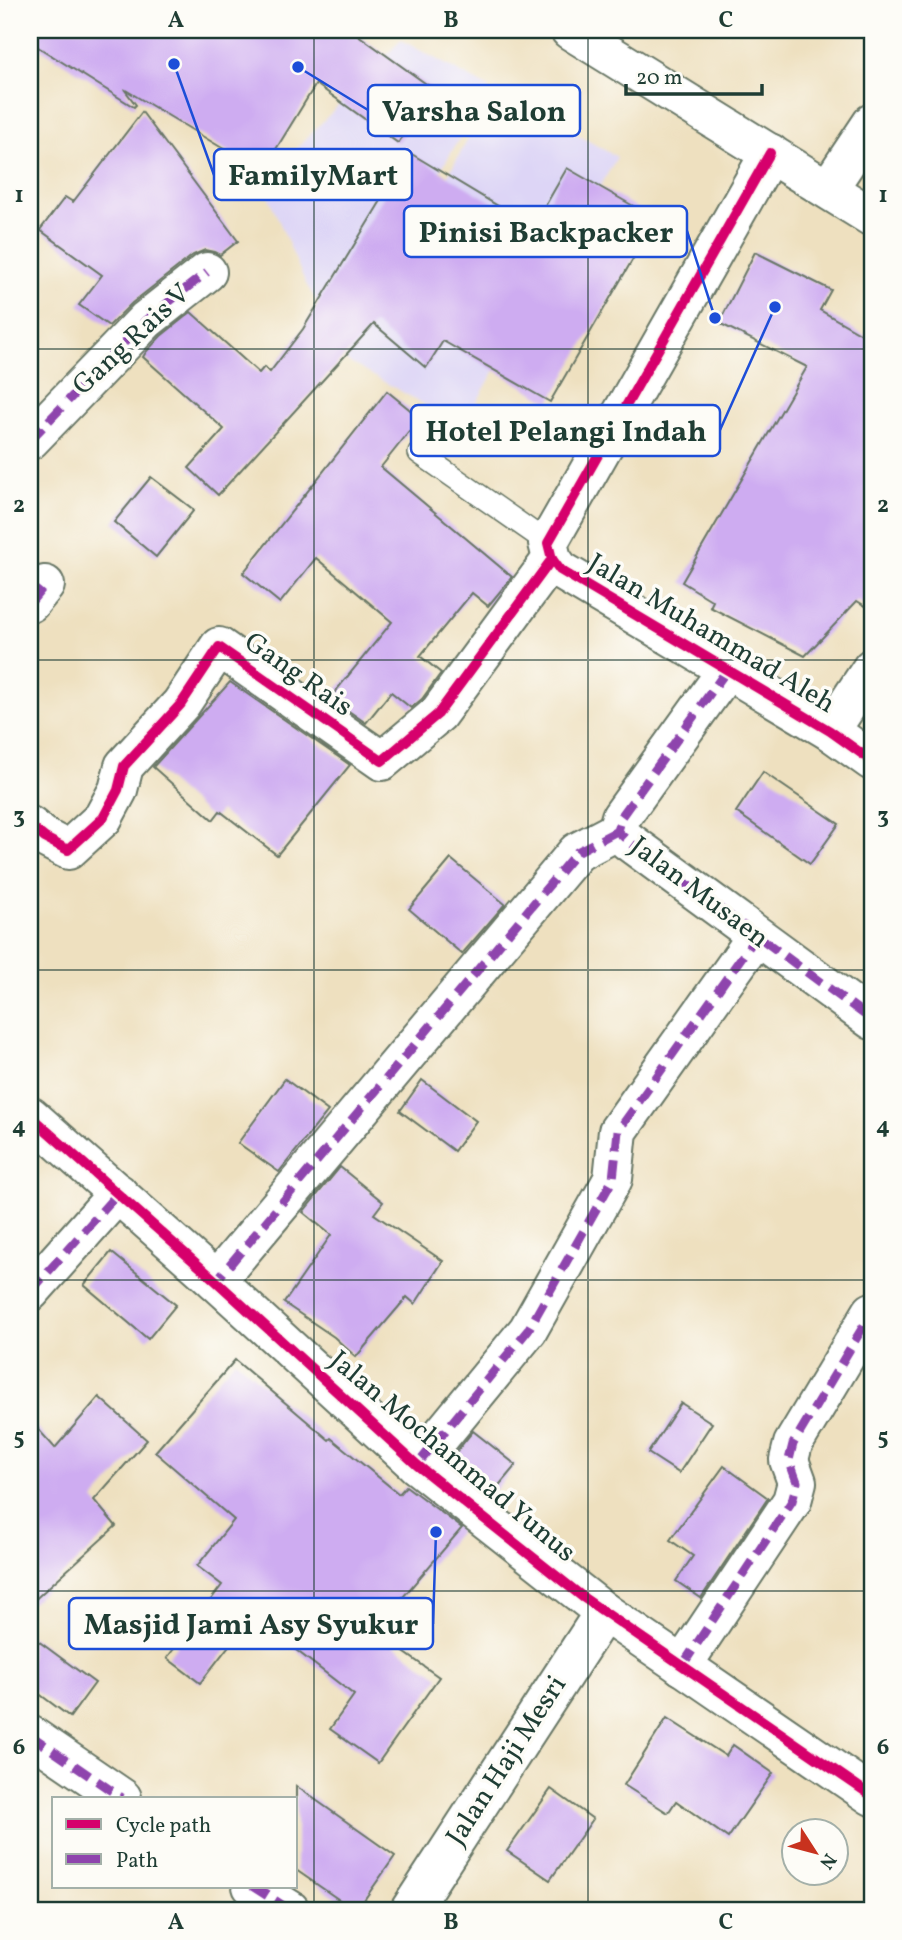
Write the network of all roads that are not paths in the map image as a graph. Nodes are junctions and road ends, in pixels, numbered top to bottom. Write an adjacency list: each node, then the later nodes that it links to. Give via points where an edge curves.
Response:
1 (570, 30): 3 (street)
2 (872, 123): 4 (street)
3 (770, 153): 4 (street); 9 (street)
4 (828, 189): 5 (street)
5 (872, 217)
6 (207, 272): 7 (street, Gang Rais V, via 146,320)
7 (30, 440)
8 (419, 453): 9 (lane)
9 (553, 557): 11 (street, Jalan Muhammad Aleh); 14 (street, Gang Rais, via 438,714 382,761 219,647 181,704 124,766 103,818 68,850)
10 (872, 668): 12 (street)
11 (727, 670): 12 (street, Jalan Muhammad Aleh); 15 (street, Jalan Musaen, via 621,817)
12 (830, 731): 13 (street, Jalan Muhammad Aleh)
13 (872, 761)
14 (30, 826)
15 (617, 831): 16 (street, Jalan Musaen); 20 (street, via 577,852)
16 (756, 937): 17 (street, Jalan Musaen); 23 (street, via 618,1131 612,1179 528,1330)
17 (872, 1020)
18 (31, 1117): 19 (street, Jalan Mochammad Yunus)
19 (118, 1193): 20 (street, Jalan Mochammad Yunus); 21 (street)
20 (216, 1281): 23 (street, Jalan Mochammad Yunus)
21 (30, 1292)
22 (872, 1312): 25 (street, via 793,1444 789,1460 797,1482 792,1501)
23 (417, 1465): 24 (street, Jalan Mochammad Yunus)
24 (604, 1612): 25 (street, Jalan Mochammad Yunus); 31 (street, Jalan Haji Mesri)
25 (682, 1665): 27 (street, Jalan Mochammad Yunus)
26 (30, 1735): 28 (street)
27 (870, 1790)
28 (121, 1797)
29 (254, 1888): 30 (street)
30 (290, 1910)
31 (410, 1910)

